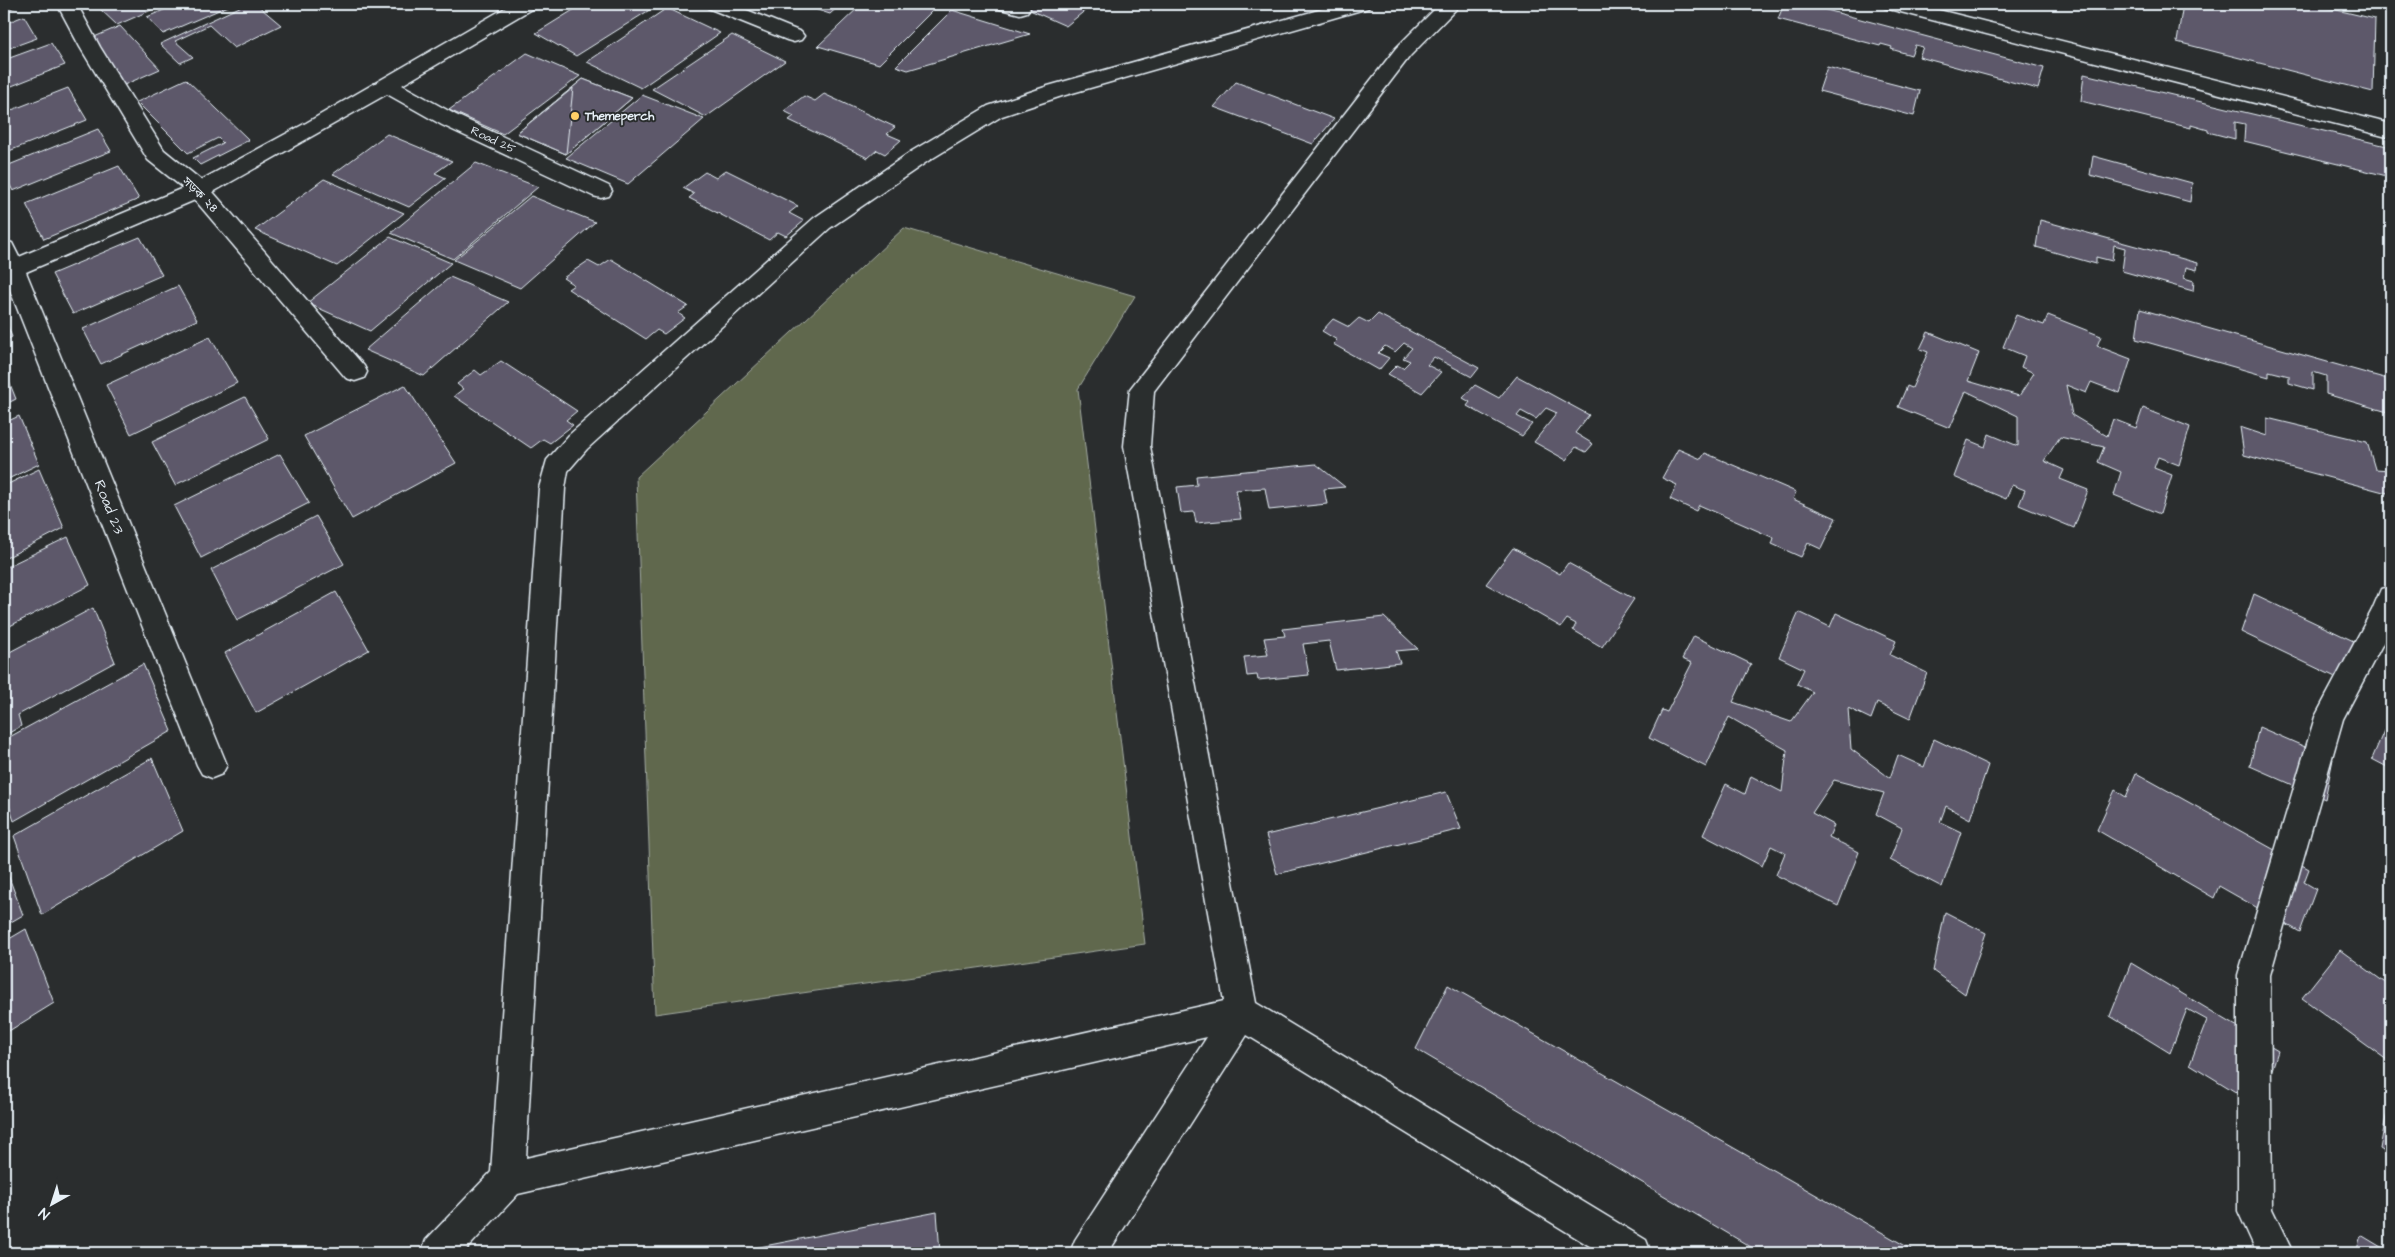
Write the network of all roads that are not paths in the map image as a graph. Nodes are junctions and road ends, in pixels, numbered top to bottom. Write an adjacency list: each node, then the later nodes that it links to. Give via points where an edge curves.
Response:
1 (66, 4): 10 (street, সড়ক ২৪, via 156,155)
2 (526, 4): 8 (street)
3 (715, 4): 7 (street)
4 (1361, 4): 17 (street, via 995,110 920,156 822,223 578,442 556,466 552,488)
5 (1451, 4): 16 (street, via 1403,52 1142,389 1137,446)
6 (1892, 4): 9 (street)
7 (794, 36)
8 (387, 85): 10 (street); 11 (street, Road 25, via 449,120)
9 (2391, 131)
10 (199, 190): 12 (street); 13 (street, সড়ক ২৪)
11 (602, 191)
12 (7, 263): 15 (street, Road 23)
13 (355, 372)
14 (2391, 597): 21 (street, via 2329,717 2254,975 2255,1211)
15 (212, 765)
16 (1242, 1013): 17 (street); 19 (street); 20 (street)
17 (508, 1179): 18 (street)
18 (439, 1253)
19 (1088, 1253)
20 (1633, 1253)
21 (2275, 1253)

